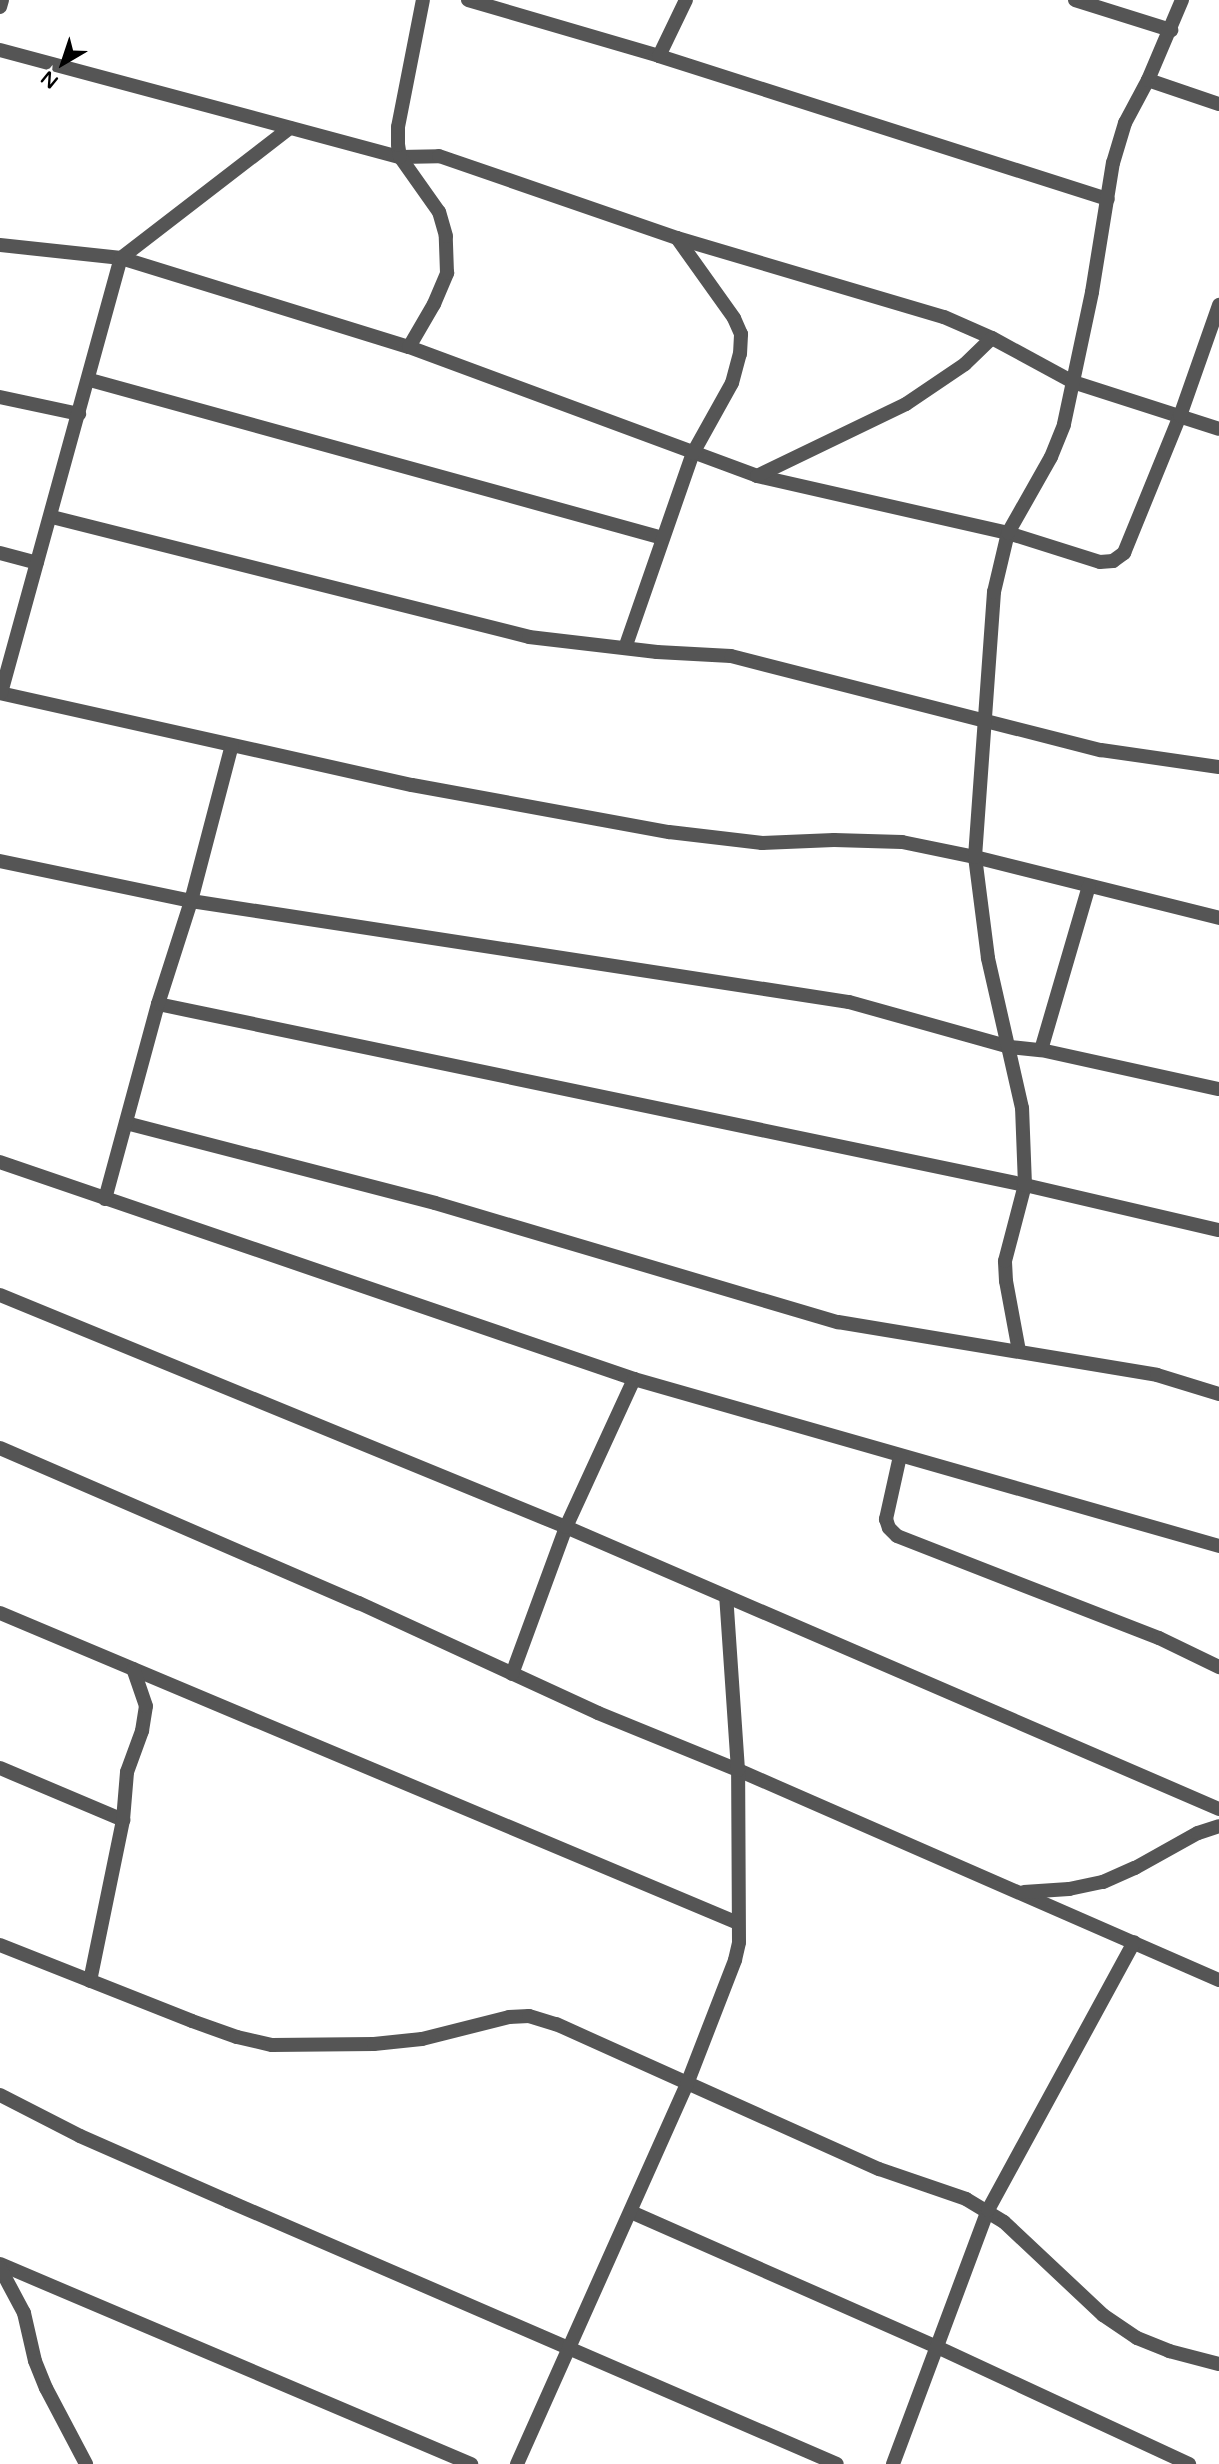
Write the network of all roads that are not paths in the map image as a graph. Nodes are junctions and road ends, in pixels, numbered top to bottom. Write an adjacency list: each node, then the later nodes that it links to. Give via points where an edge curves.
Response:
1 (2, 0): 7 (street)
2 (421, 0): 14 (street, via 398,127)
3 (468, 0): 10 (street)
4 (686, 0): 10 (street)
5 (1075, 0): 8 (street)
6 (1182, 0): 8 (street)
7 (0, 7)
8 (1171, 30): 11 (street)
9 (0, 50): 13 (street)
10 (659, 56): 15 (street)
11 (1148, 80): 12 (street); 15 (street, via 1125,124)
12 (1219, 104)
13 (290, 128): 14 (street); 18 (street)
14 (400, 157): 16 (street, via 439,156); 21 (street, via 439,212 446,236 447,273)
15 (1108, 199): 23 (street)
16 (677, 239): 20 (street, via 944,317); 28 (street, via 741,334 732,383)
17 (0, 245): 18 (street)
18 (121, 258): 21 (street); 22 (street)
19 (1219, 305): 26 (street)
20 (992, 338): 23 (street); 29 (street, via 957,371 906,404)
21 (409, 347): 28 (street)
22 (90, 380): 25 (street); 32 (street)
23 (1073, 382): 26 (street); 31 (street, via 1051,457)
24 (0, 397): 25 (street)
25 (79, 414): 30 (street)
26 (1180, 416): 27 (street); 31 (street, via 1124,553 1113,561 1100,562)
27 (1219, 429)
28 (693, 453): 29 (street); 32 (street)
29 (757, 476): 31 (street)
30 (51, 517): 34 (street); 35 (street, via 529,637)
31 (1008, 533): 37 (street, via 994,592)
32 (663, 538): 35 (street)
33 (0, 553): 34 (street)
34 (37, 563): 36 (street)
35 (625, 648): 37 (street, via 731,656)
36 (0, 693): 38 (street)
37 (982, 719): 39 (street, via 1101,750); 40 (street)
38 (232, 745): 40 (street, via 412,785 725,841 902,842); 43 (street)
39 (1219, 767)
40 (975, 857): 42 (street); 46 (street, via 988,958)
41 (0, 861): 43 (street)
42 (1089, 886): 44 (street); 47 (street)
43 (191, 901): 45 (street); 46 (street, via 849,1002)
44 (1219, 918)
45 (158, 1004): 49 (street); 51 (street)
46 (1010, 1047): 47 (street); 51 (street, via 1023,1108)
47 (1041, 1050): 48 (street)
48 (1219, 1089)
49 (126, 1123): 52 (street); 55 (street, via 435,1203 838,1322)
50 (0, 1162): 52 (street)
51 (1025, 1185): 53 (street); 55 (street, via 1005,1261)
52 (106, 1199): 56 (street)
53 (1219, 1230)
54 (0, 1295): 60 (street)
55 (1019, 1351): 57 (street, via 1157,1375)
56 (634, 1379): 59 (street); 60 (street)
57 (1219, 1394)
58 (0, 1448): 66 (street)
59 (900, 1456): 61 (street); 64 (street, via 886,1519 897,1536 1159,1638)
60 (566, 1527): 62 (street); 66 (street)
61 (1219, 1546)
62 (726, 1596): 68 (street); 69 (street)
63 (0, 1614): 65 (street)
64 (1219, 1667)
65 (133, 1669): 70 (street, via 146,1706 127,1772); 73 (street)
66 (512, 1674): 68 (street)
67 (0, 1769): 70 (street)
68 (738, 1770): 72 (street); 73 (street)
69 (1219, 1809)
70 (123, 1820): 77 (street)
71 (1219, 1826): 72 (street, via 1103,1882)
72 (1019, 1892): 74 (street)
73 (738, 1923): 78 (street, via 735,1960)
74 (1134, 1942): 76 (street); 80 (street)
75 (0, 1945): 77 (street)
76 (1219, 1980)
77 (90, 1981): 78 (street, via 237,2038 272,2046 422,2039 530,2016)
78 (687, 2084): 80 (street, via 879,2169); 81 (street)
79 (0, 2095): 84 (street, via 129,2157)
80 (988, 2210): 83 (street); 85 (street, via 1125,2330 1169,2351)
81 (631, 2212): 83 (street); 84 (street)
82 (0, 2266): 86 (street, via 24,2313 46,2388); 87 (street)
83 (937, 2347): 90 (street); 91 (street)
84 (571, 2348): 88 (street); 89 (street)
85 (1219, 2364)
86 (86, 2464)
87 (471, 2464)
88 (517, 2464)
89 (836, 2464)
90 (893, 2464)
91 (1189, 2464)

